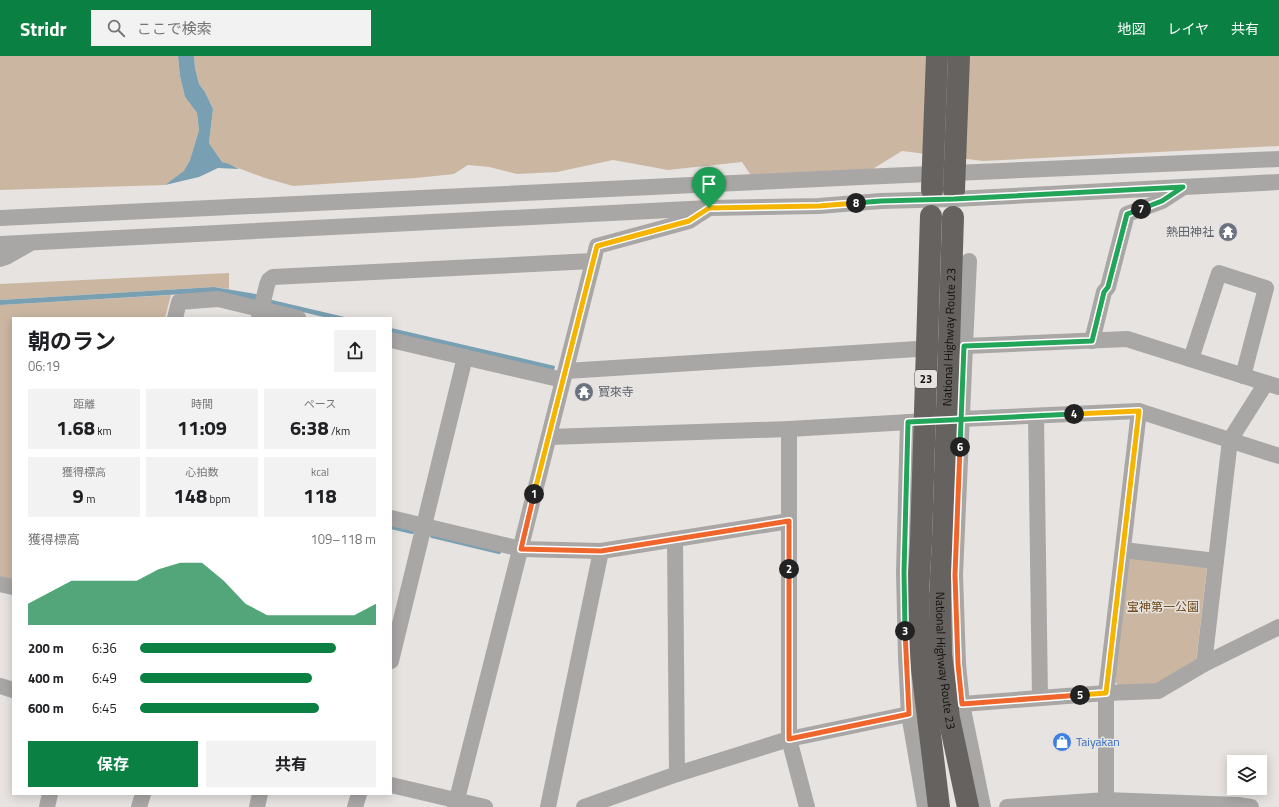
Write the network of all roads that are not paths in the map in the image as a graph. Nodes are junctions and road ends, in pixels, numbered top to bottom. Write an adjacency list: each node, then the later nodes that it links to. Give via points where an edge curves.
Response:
1 (937, 56): 6 (highway, National Highway Route 23 / 23, bridge)
2 (959, 56): 7 (highway, National Highway Route 23 / 23, bridge)
3 (1279, 159): 9 (street)
4 (1279, 182): 5 (street)
5 (1183, 187): 7 (street); 19 (street, via 1162,201 1127,214)
6 (932, 202): 7 (street); 8 (street, via 881,201 819,206); 38 (highway, National Highway Route 23 / 23, bridge)
7 (954, 202): 38 (highway, National Highway Route 23 / 23, bridge)
8 (709, 208): 10 (street); 13 (street, via 689,221 597,246)
9 (0, 218)
10 (31, 243): 11 (street); 12 (street)
11 (0, 244)
12 (0, 259)
13 (593, 261): 15 (street, via 273,277 267,285); 23 (street)
14 (969, 261): 20 (street)
15 (262, 307): 16 (street, via 218,299 179,302); 17 (street)
16 (175, 317)
17 (295, 317)
18 (392, 340): 21 (street)
19 (1092, 341): 20 (street); 22 (street, via 1127,339)
20 (964, 346): 23 (street); 28 (street)
21 (466, 357): 23 (street); 36 (street)
22 (1191, 359): 24 (street); 24 (street, via 1219,273 1266,288)
23 (564, 375): 31 (street)
24 (1242, 376): 25 (street)
25 (1272, 385): 32 (street)
26 (1139, 411): 27 (street); 32 (street); 40 (street)
27 (1036, 416): 28 (street); 49 (street)
28 (961, 419): 29 (street); 50 (street, via 955,575)
29 (908, 422): 30 (street); 51 (street, via 904,572)
30 (789, 429): 31 (street); 35 (street)
31 (549, 437): 39 (street)
32 (1230, 440): 33 (street); 42 (street)
33 (1279, 456)
34 (392, 518): 36 (street)
35 (789, 521): 37 (street); 52 (street)
36 (424, 526): 39 (street); 44 (street)
37 (675, 539): 41 (street); 53 (street)
38 (932, 541): 70 (highway, National Highway Route 23 / 23, via 918,593 920,652); 71 (highway, National Highway Route 23 / 23, via 940,595 941,654 949,718)
39 (521, 549): 41 (street); 60 (street)
40 (1123, 550): 42 (street); 48 (street)
41 (601, 551): 66 (street)
42 (1216, 561): 45 (street)
43 (1279, 627): 45 (street)
44 (392, 657)
45 (1204, 664): 48 (street, via 1158,692)
46 (0, 686): 47 (street)
47 (12, 690)
48 (1106, 693): 49 (street); 59 (street)
49 (1040, 698): 50 (street)
50 (962, 704): 72 (street)
51 (909, 714): 52 (street); 69 (street)
52 (789, 739): 53 (street); 68 (street)
53 (677, 774): 67 (street)
54 (392, 785): 60 (street)
55 (50, 795): 61 (street)
56 (143, 795): 62 (street)
57 (260, 795): 63 (street)
58 (359, 795): 64 (street)
59 (1106, 800): 73 (street); 74 (street)
60 (456, 804): 65 (street)
61 (47, 807)
62 (139, 807)
63 (257, 807)
64 (355, 807)
65 (485, 807)
66 (548, 807)
67 (584, 807)
68 (807, 807)
69 (925, 807)
70 (939, 807)
71 (968, 807)
72 (983, 807)
73 (1007, 807)
74 (1251, 807)

